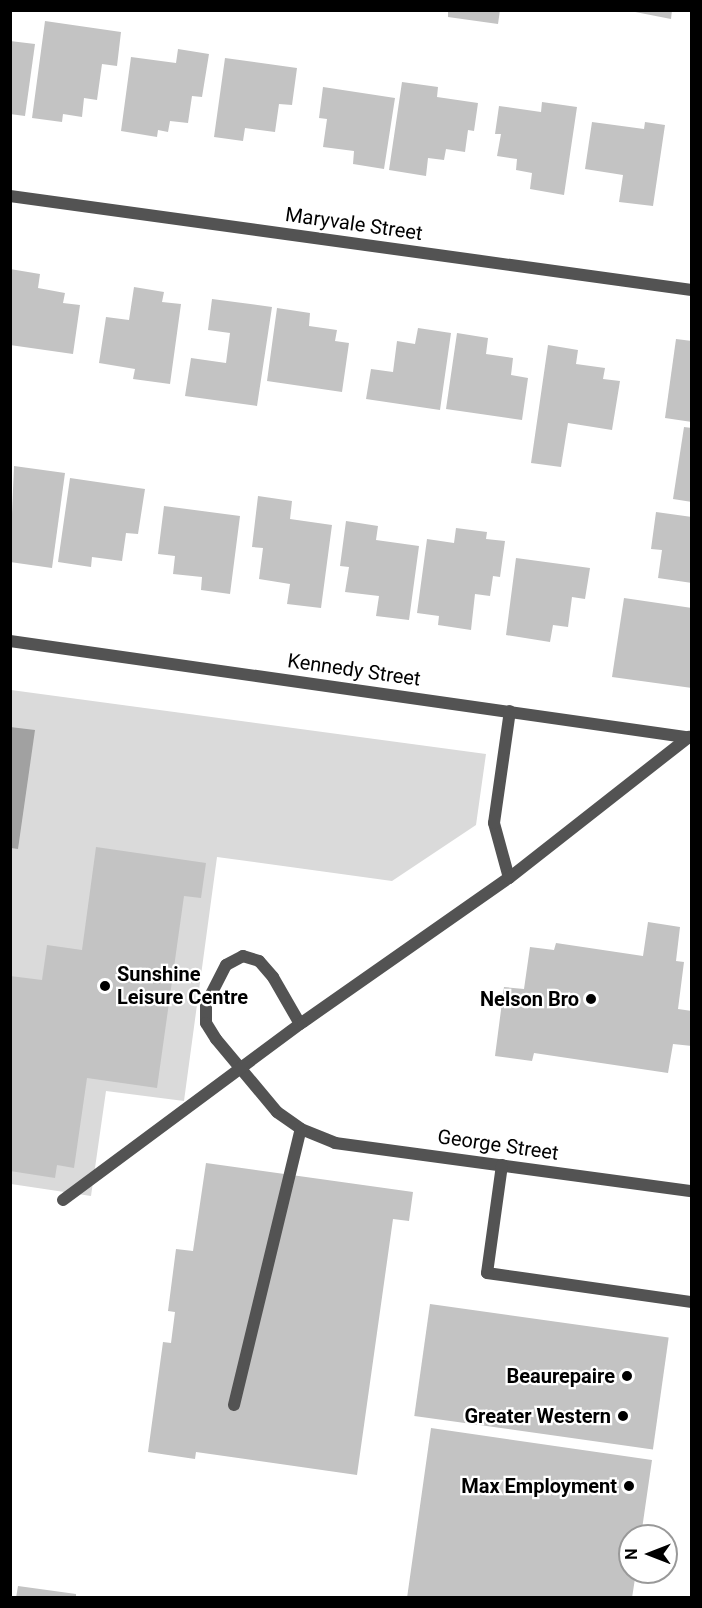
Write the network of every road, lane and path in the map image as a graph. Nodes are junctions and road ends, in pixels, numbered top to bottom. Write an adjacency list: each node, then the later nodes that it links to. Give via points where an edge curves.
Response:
1 (10, 196): 2 (street, Maryvale Street)
2 (692, 290)
3 (10, 641): 4 (street, Kennedy Street)
4 (510, 711): 5 (street, Kennedy Street); 6 (street, via 494,823 499,854)
5 (690, 738): 6 (street)
6 (509, 878): 7 (street)
7 (300, 1024): 8 (street); 8 (street, via 273,977 259,961 236,957 214,984 206,1004 206,1023)
8 (242, 1068): 9 (street, George Street, via 278,1112); 12 (street)
9 (301, 1129): 10 (street, George Street, via 335,1143); 14 (street)
10 (502, 1166): 11 (street, George Street); 13 (street, via 487,1273)
11 (692, 1191)
12 (63, 1200)
13 (692, 1302)
14 (234, 1405)

